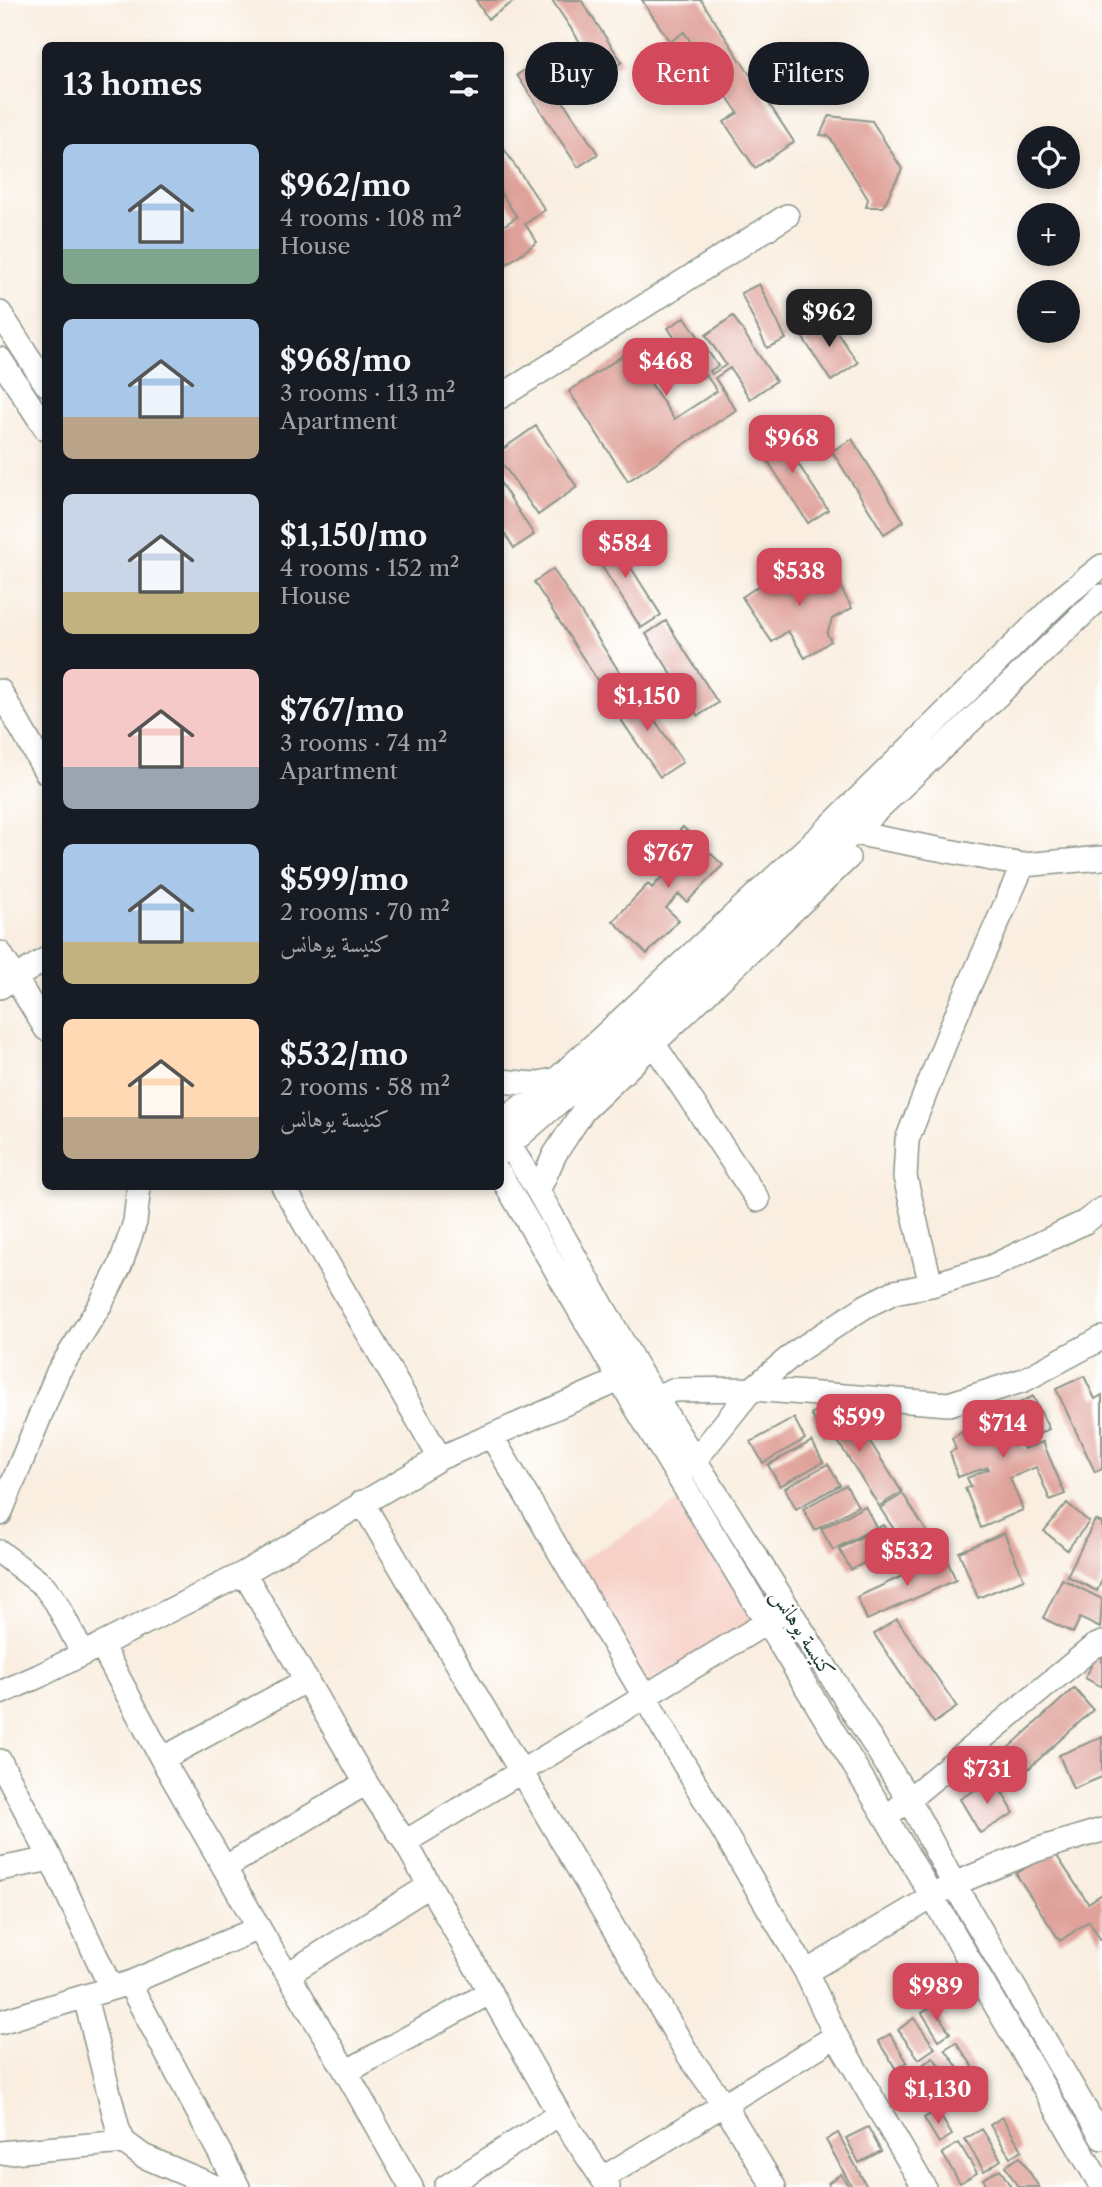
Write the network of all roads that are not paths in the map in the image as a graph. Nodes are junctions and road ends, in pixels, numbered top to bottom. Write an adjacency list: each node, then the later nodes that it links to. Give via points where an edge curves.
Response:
1 (787, 216): 5 (street)
2 (0, 313): 4 (street)
3 (0, 359): 6 (street)
4 (42, 378)
5 (504, 394)
6 (42, 423)
7 (1102, 566): 11 (street, via 1062,598)
8 (1102, 596): 12 (street)
9 (0, 691): 10 (street)
10 (42, 765)
11 (827, 829): 12 (street); 20 (street)
12 (861, 835): 14 (street); 19 (street); 23 (street)
13 (1102, 858): 14 (street)
14 (1023, 865): 30 (street, via 907,1140 905,1177)
15 (0, 953): 17 (street)
16 (42, 962): 17 (street)
17 (7, 983): 18 (street)
18 (42, 1025)
19 (653, 1043): 27 (street, via 583,1111); 28 (street)
20 (557, 1079): 21 (street, via 534,1084); 22 (street)
21 (504, 1081)
22 (504, 1120)
23 (504, 1143): 27 (street)
24 (504, 1180): 32 (street)
25 (139, 1190): 40 (street, via 135,1222 120,1266 58,1373)
26 (285, 1190): 36 (street)
27 (538, 1191): 32 (street)
28 (758, 1200)
29 (1102, 1209): 30 (street, via 1085,1222 991,1267)
30 (931, 1285): 33 (street, via 894,1292 866,1306 796,1352)
31 (1102, 1338): 33 (street, via 1024,1380 948,1404)
32 (629, 1376): 34 (street); 35 (street)
33 (752, 1389): 34 (street, via 673,1390); 37 (street)
34 (647, 1404): 37 (street, كنيسة يوهانس); 38 (street)
35 (492, 1437): 36 (street); 49 (street)
36 (440, 1458): 39 (street)
37 (696, 1459): 38 (street); 43 (street, كنيسة يوهانس)
38 (675, 1472): 44 (street)
39 (362, 1502): 42 (street); 54 (street)
40 (0, 1514)
41 (0, 1552): 46 (street, via 44,1586)
42 (244, 1573): 46 (street); 47 (street)
43 (789, 1609): 44 (street); 50 (street, كنيسة يوهانس)
44 (767, 1621): 49 (street); 51 (street)
45 (1102, 1643): 56 (street)
46 (92, 1650): 48 (street); 52 (street)
47 (307, 1680): 52 (street); 55 (street)
48 (0, 1693)
49 (646, 1696): 54 (street); 67 (street)
50 (851, 1708): 51 (street); 56 (street, كنيسة يوهانس)
51 (827, 1724): 57 (street)
52 (162, 1759): 61 (street)
53 (0, 1761): 60 (street)
54 (522, 1770): 59 (street); 75 (street, via 689,2056)
55 (366, 1783): 59 (street); 61 (street)
56 (909, 1800): 57 (street); 63 (street, كنيسة يوهانس)
57 (885, 1816): 65 (street)
58 (1102, 1830): 63 (street, via 1036,1850)
59 (405, 1842): 64 (street)
60 (51, 1859): 62 (street); 69 (street)
61 (226, 1867): 66 (street)
62 (0, 1869)
63 (954, 1884): 65 (street); 77 (street, كنيسة يوهانس)
64 (429, 1886): 68 (street); 70 (street)
65 (932, 1897): 67 (street); 87 (street)
66 (259, 1928): 68 (street); 69 (street)
67 (806, 1972): 73 (street)
68 (288, 1974): 74 (street)
69 (120, 1985): 71 (street); 82 (street)
70 (489, 1993): 74 (street); 76 (street)
71 (85, 1997): 72 (street); 78 (street)
72 (0, 2022)
73 (836, 2036): 75 (street); 86 (street)
74 (346, 2072): 83 (street)
75 (723, 2103): 80 (street); 85 (street)
76 (559, 2114): 80 (street); 84 (street)
77 (1102, 2138)
78 (124, 2142): 79 (street); 81 (street, via 143,2156)
79 (0, 2153)
80 (605, 2182)
81 (216, 2187)
82 (238, 2187)
83 (411, 2187)
84 (446, 2187)
85 (774, 2187)
86 (924, 2187)
87 (1102, 2187)

